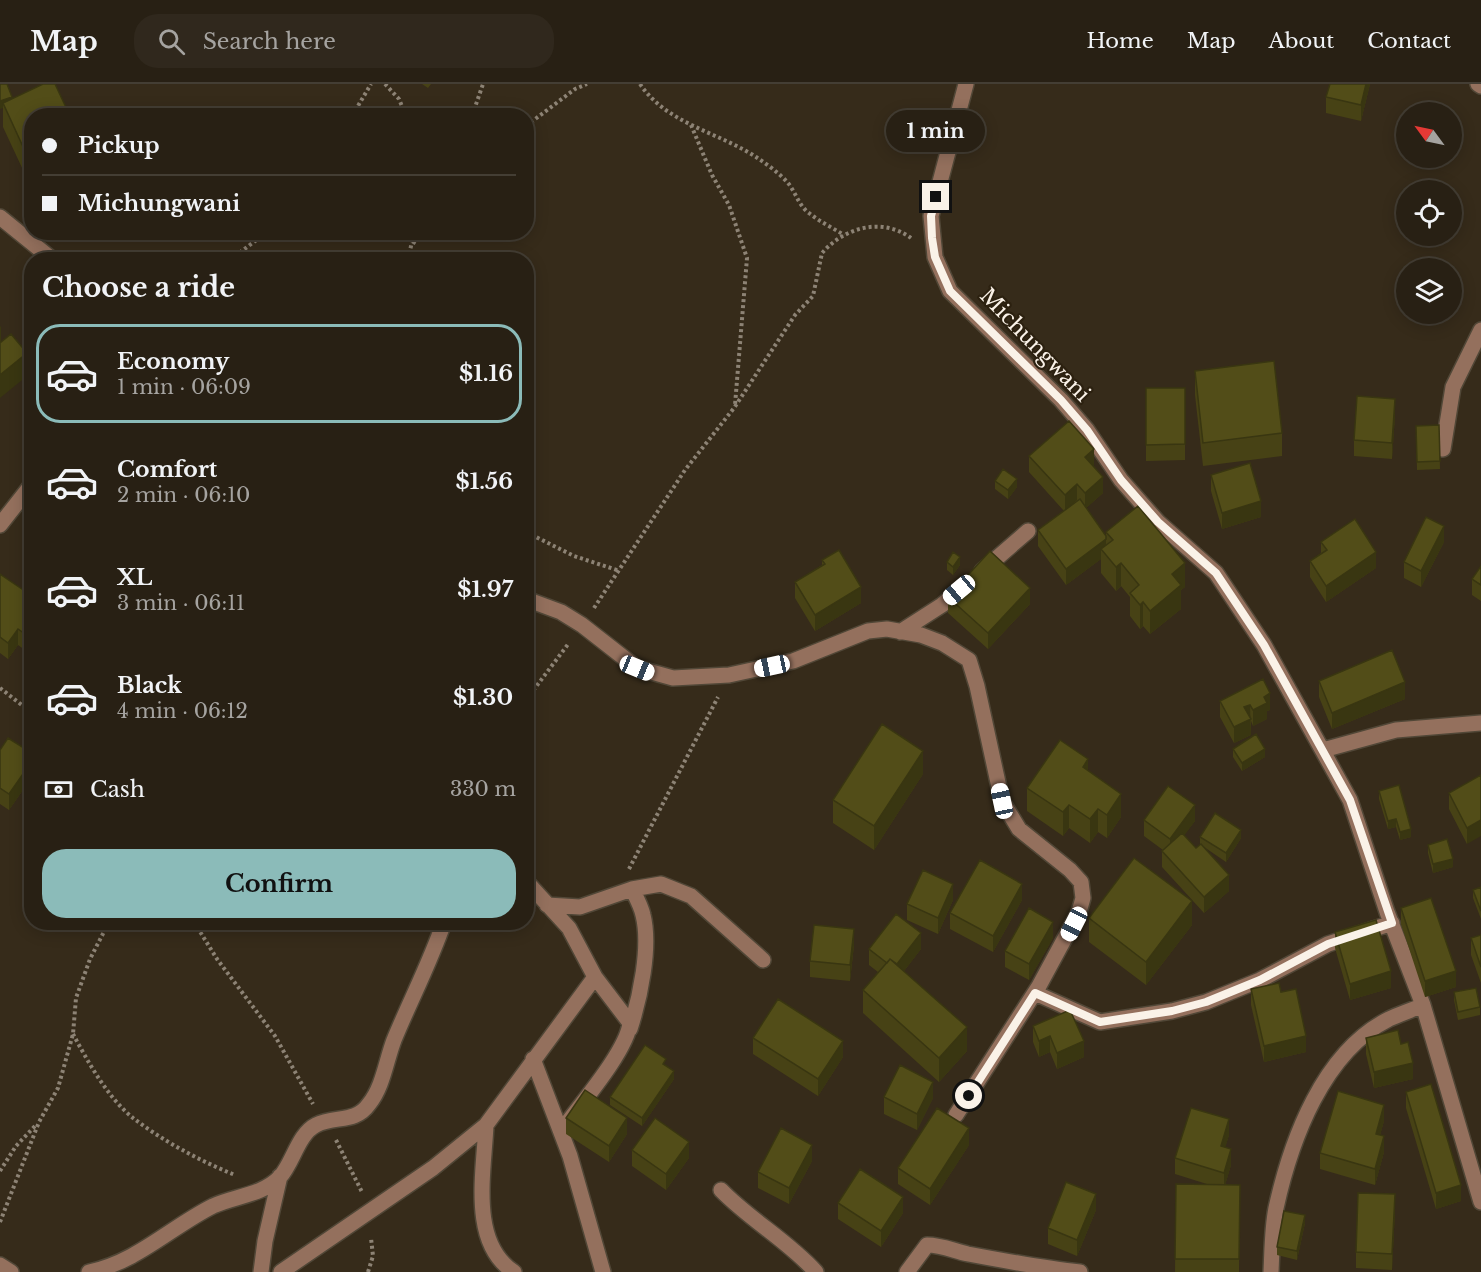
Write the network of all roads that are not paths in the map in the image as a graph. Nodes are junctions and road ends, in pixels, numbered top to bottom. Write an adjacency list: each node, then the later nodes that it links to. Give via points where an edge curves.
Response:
1 (966, 84): 14 (street, Michungwani, via 931,216 935,257 950,291 1061,400 1158,522 1216,573 1264,645)
2 (0, 217): 3 (street)
3 (24, 236)
4 (28, 240): 5 (street)
5 (43, 252)
6 (1481, 330): 7 (street, via 1453,387)
7 (1443, 448)
8 (24, 494): 9 (street)
9 (0, 525)
10 (1028, 531): 12 (street, via 942,605)
11 (534, 601): 12 (street, via 582,625 637,668 687,678 729,675 793,661 868,631)
12 (900, 632): 22 (street, via 921,635 969,660 1002,801 1019,829 1081,882 1083,898 1079,912)
13 (1481, 723): 14 (street, via 1396,730)
14 (1323, 750): 18 (street, Michungwani, via 1350,800)
15 (632, 888): 17 (street, via 580,907); 20 (street, via 661,884 691,896); 24 (street, via 643,916 645,943 638,1003)
16 (534, 891): 17 (street)
17 (546, 905): 21 (street, via 568,928)
18 (1390, 918): 22 (street, via 1328,944 1260,980 1172,1011 1100,1022); 23 (street, Michungwani)
19 (441, 930): 29 (street, via 372,1101 351,1119 315,1125)
20 (763, 960)
21 (595, 977): 24 (street, via 628,1018); 25 (street)
22 (1035, 993): 26 (street)
23 (1423, 1005): 31 (street, Michungwani); 42 (street, via 1388,1020 1366,1036 1349,1050 1321,1086 1286,1170 1276,1210)
24 (629, 1031): 28 (street)
25 (533, 1059): 27 (street); 28 (street)
26 (956, 1115)
27 (486, 1125): 36 (street, via 433,1168); 37 (street, via 483,1205 489,1242 499,1261)
28 (561, 1131): 38 (street)
29 (280, 1176): 34 (street, via 265,1188 213,1207 133,1256); 35 (street)
30 (721, 1190): 39 (street, via 743,1212 798,1252)
31 (1481, 1202)
32 (0, 1265): 33 (street)
33 (11, 1272)
34 (89, 1272)
35 (261, 1272)
36 (281, 1272)
37 (514, 1272)
38 (603, 1272)
39 (816, 1272)
40 (907, 1272): 41 (street, via 927,1245)
41 (1080, 1272)
42 (1271, 1272)

